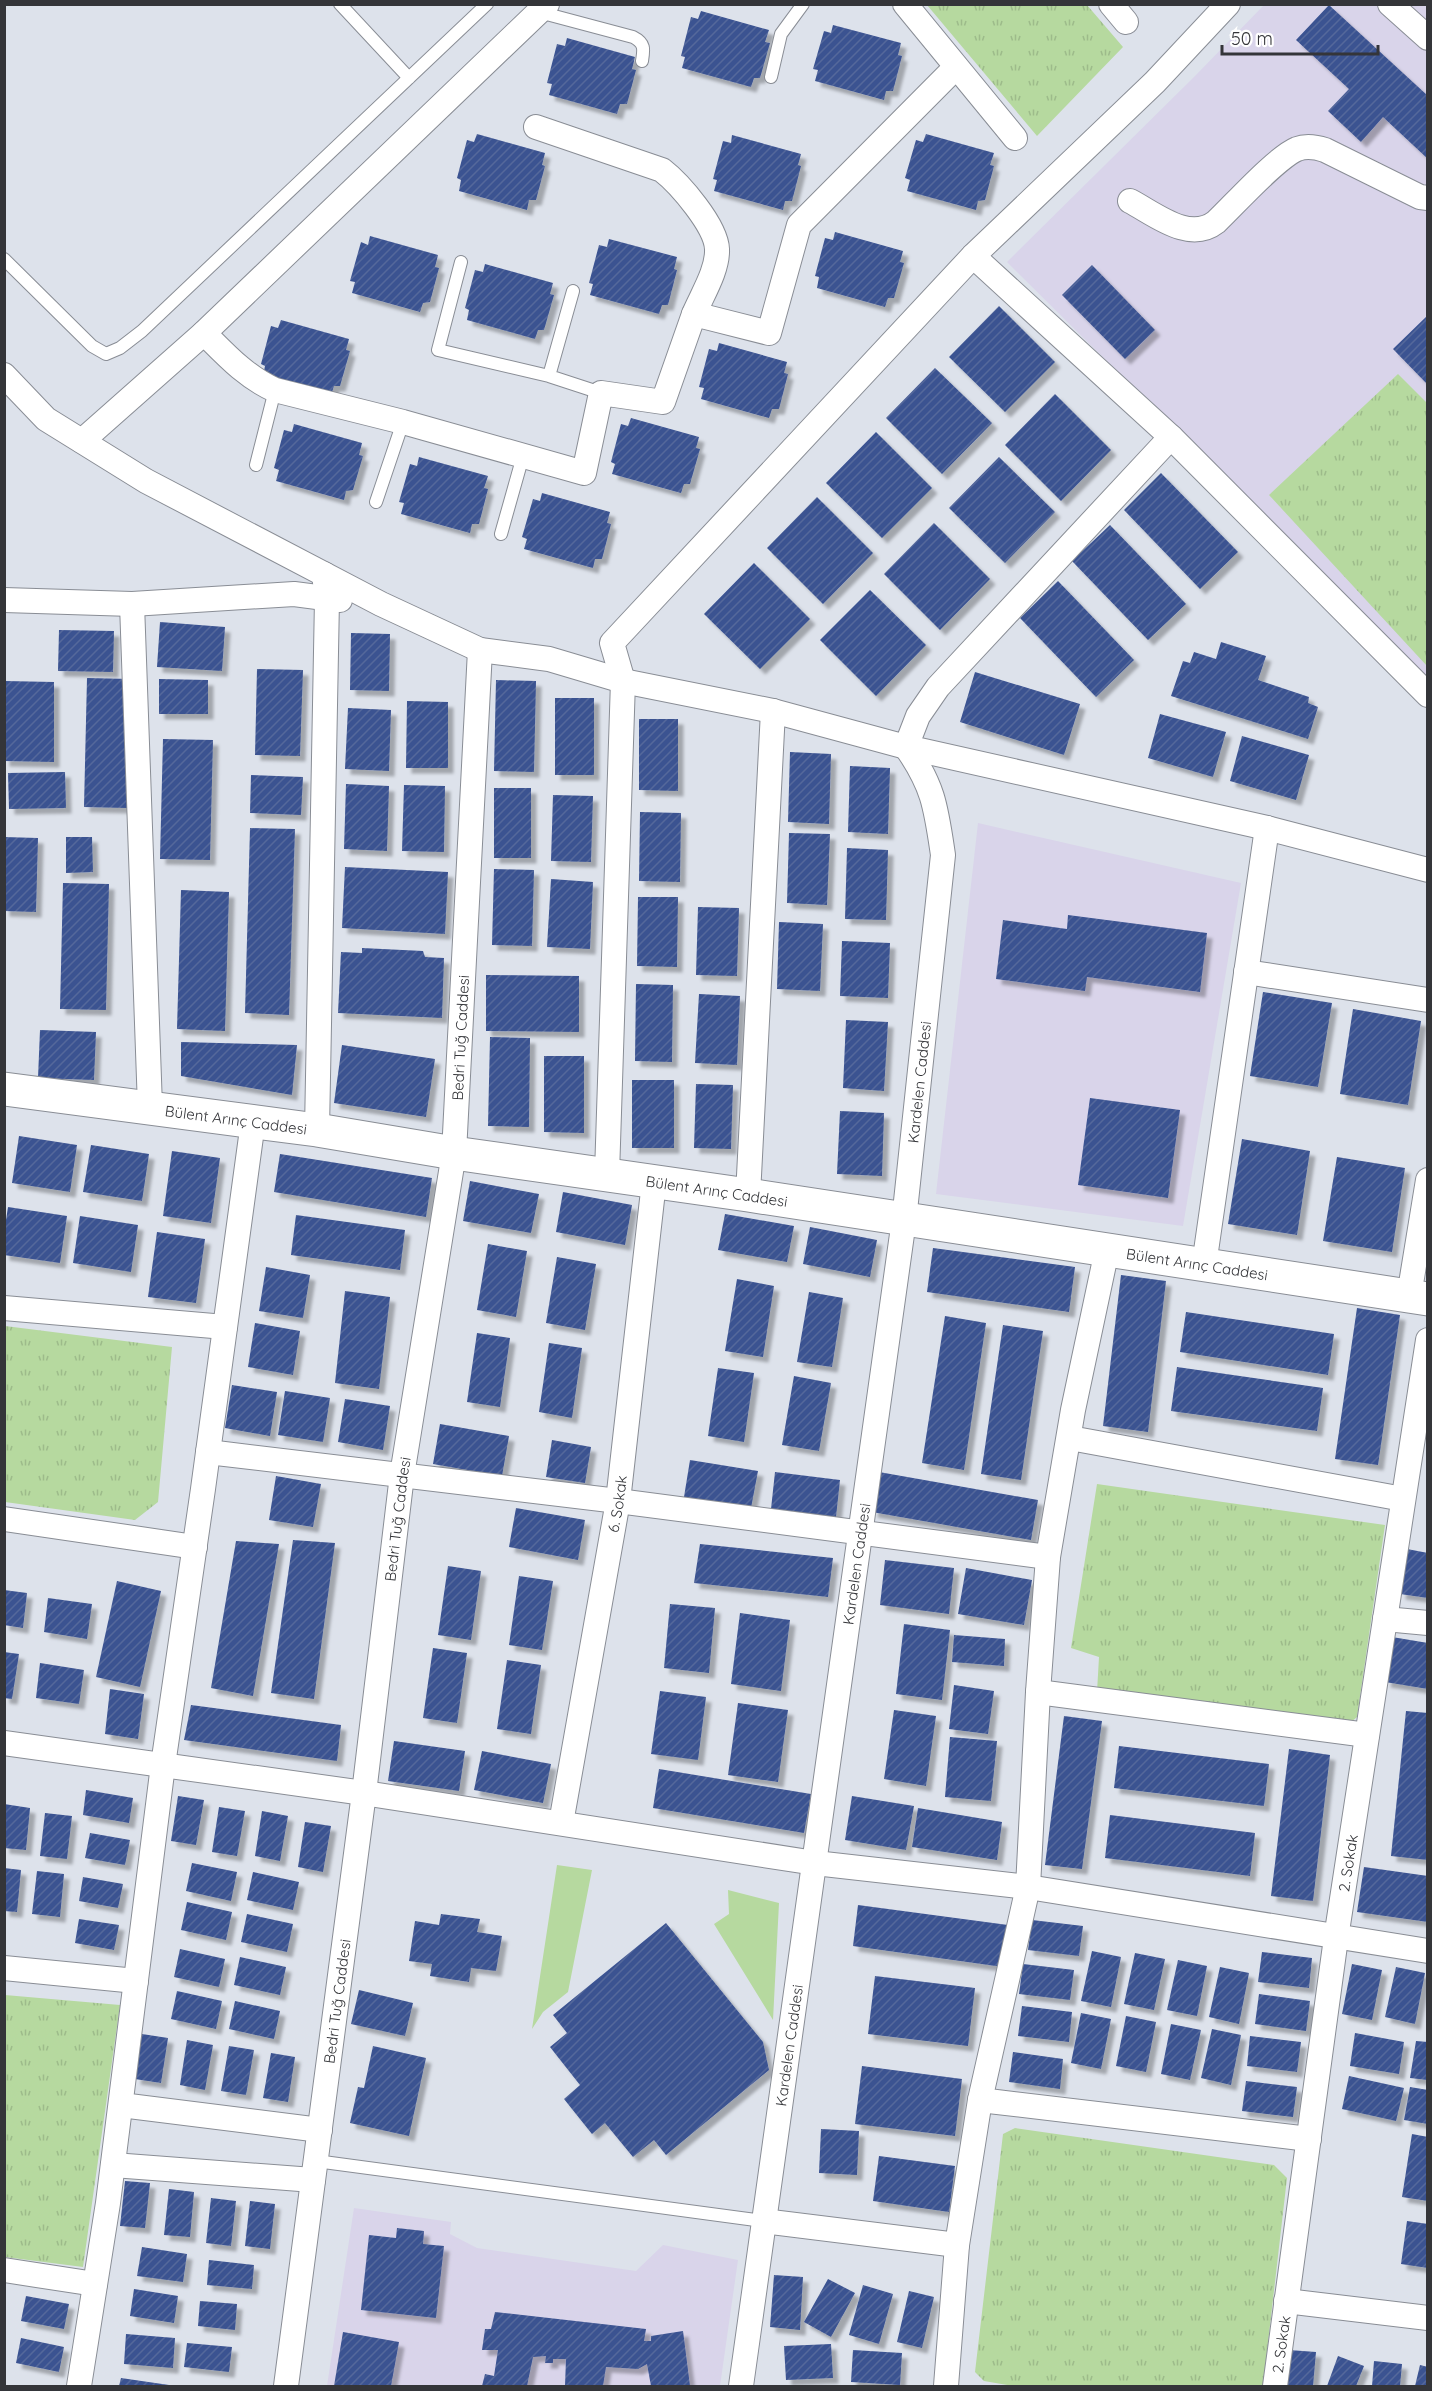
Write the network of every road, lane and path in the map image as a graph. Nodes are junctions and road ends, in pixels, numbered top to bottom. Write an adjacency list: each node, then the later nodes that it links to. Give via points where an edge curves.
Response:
1 (340, 4): 11 (lane)
2 (487, 4): 11 (lane)
3 (803, 4): 12 (lane, via 781,34)
4 (904, 4): 10 (street)
5 (1228, 4): 17 (street, via 1155,82)
6 (1390, 4): 8 (street)
7 (543, 8): 9 (lane, via 642,41); 22 (street)
8 (1428, 38)
9 (642, 62)
10 (956, 67): 14 (street); 21 (street, via 800,225 769,333)
11 (410, 78): 18 (lane, via 120,348 106,354 92,346)
12 (771, 78)
13 (536, 127): 21 (street, via 662,170 690,197 715,239 717,250)
14 (1015, 138)
15 (1428, 198): 16 (street, via 1313,146 1298,149 1281,160 1204,229 1182,228)
16 (1130, 201)
17 (973, 256): 28 (street); 40 (street, via 612,644)
18 (4, 259)
19 (461, 262): 24 (lane, via 438,350)
20 (573, 291): 24 (lane)
21 (694, 314): 26 (street, via 663,402)
22 (204, 333): 25 (street, via 243,371); 29 (street)
23 (4, 375): 29 (street, via 46,419)
24 (549, 376): 26 (lane)
25 (275, 390): 27 (street); 31 (lane)
26 (601, 393): 30 (street, via 584,473)
27 (403, 422): 30 (street); 32 (lane)
28 (1171, 437): 41 (street); 43 (street, via 938,687 918,716)
29 (82, 441): 34 (street, via 146,481)
30 (524, 456): 33 (lane)
31 (256, 465)
32 (376, 502)
33 (501, 534)
34 (324, 574): 35 (street); 38 (street)
35 (327, 599): 37 (street, via 294,594); 38 (street); 51 (street)
36 (4, 600): 37 (street)
37 (132, 604): 49 (street)
38 (381, 604): 39 (street)
39 (480, 650): 40 (street, via 549,659); 52 (street, Bedri Tuğ Caddesi)
40 (623, 681): 42 (street); 53 (street)
41 (1428, 695)
42 (773, 711): 43 (street); 56 (street)
43 (906, 747): 44 (street); 57 (street, Kardelen Caddesi, via 923,771 935,801 943,855)
44 (1267, 828): 45 (street); 46 (street)
45 (1428, 870)
46 (1246, 972): 47 (street); 59 (street)
47 (1428, 1000)
48 (4, 1089): 49 (street, Bülent Arınç Caddesi)
49 (150, 1107): 50 (street, Bülent Arınç Caddesi)
50 (253, 1122): 51 (street, Bülent Arınç Caddesi); 62 (street)
51 (317, 1130): 52 (street, Bülent Arınç Caddesi)
52 (454, 1153): 53 (street, Bülent Arınç Caddesi); 66 (street, Bedri Tuğ Caddesi)
53 (607, 1174): 55 (street, Bülent Arınç Caddesi)
54 (1428, 1180): 60 (street)
55 (654, 1182): 56 (street, Bülent Arınç Caddesi); 68 (street, 6. Sokak)
56 (748, 1195): 57 (street, Bülent Arınç Caddesi)
57 (904, 1220): 58 (street, Bülent Arınç Caddesi); 70 (street, Kardelen Caddesi)
58 (1107, 1250): 59 (street, Bülent Arınç Caddesi); 64 (street)
59 (1204, 1265): 60 (street, Bülent Arınç Caddesi)
60 (1418, 1297)
61 (4, 1308): 62 (street)
62 (225, 1326): 65 (street)
63 (1428, 1340): 67 (street, 2. Sokak)
64 (1070, 1438): 67 (street); 72 (street)
65 (208, 1452): 66 (street); 71 (street)
66 (402, 1475): 68 (street); 79 (street, Bedri Tuğ Caddesi)
67 (1403, 1499): 73 (street, 2. Sokak)
68 (618, 1501): 70 (street); 80 (street, 6. Sokak)
69 (4, 1519): 71 (street)
70 (861, 1532): 72 (street); 81 (street, Kardelen Caddesi)
71 (195, 1547): 78 (street)
72 (1048, 1557): 75 (street)
73 (1385, 1619): 74 (street); 76 (street, 2. Sokak)
74 (1428, 1623)
75 (1038, 1692): 76 (street); 82 (street)
76 (1367, 1735): 83 (street, 2. Sokak)
77 (4, 1743): 78 (street)
78 (163, 1765): 79 (street); 86 (street)
79 (364, 1794): 80 (street); 89 (street, Bedri Tuğ Caddesi)
80 (561, 1823): 81 (street)
81 (814, 1863): 82 (street); 93 (street, Kardelen Caddesi)
82 (1028, 1887): 83 (street); 87 (street)
83 (1336, 1938): 84 (street); 90 (street, 2. Sokak)
84 (1428, 1951)
85 (4, 1968): 86 (street)
86 (136, 1981): 88 (street)
87 (980, 2100): 90 (street); 94 (street)
88 (121, 2105): 89 (street); 91 (street)
89 (320, 2130): 92 (street, Bedri Tuğ Caddesi)
90 (1309, 2139): 97 (street, 2. Sokak)
91 (113, 2165): 92 (street); 96 (street)
92 (315, 2171): 93 (lane); 100 (street, Bedri Tuğ Caddesi)
93 (763, 2221): 94 (street); 101 (street, Kardelen Caddesi)
94 (957, 2245): 102 (street)
95 (4, 2270): 96 (street)
96 (95, 2284): 99 (street)
97 (1286, 2301): 98 (street); 103 (street, 2. Sokak)
98 (1428, 2318)
99 (79, 2386)
100 (286, 2386)
101 (741, 2386)
102 (946, 2386)
103 (1275, 2386)

